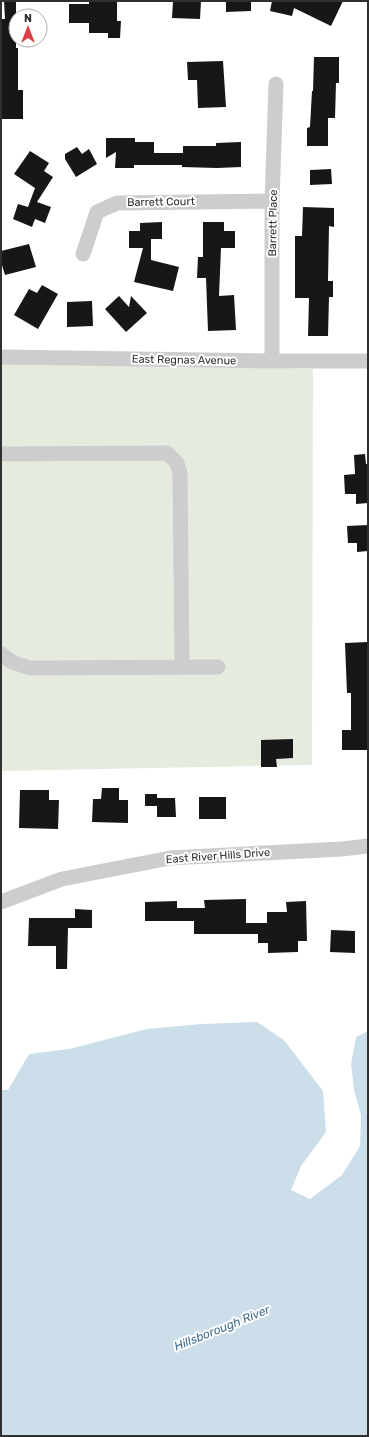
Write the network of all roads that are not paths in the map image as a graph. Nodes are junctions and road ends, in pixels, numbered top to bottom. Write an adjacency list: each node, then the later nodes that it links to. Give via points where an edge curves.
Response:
1 (276, 84): 2 (street, Barrett Place)
2 (272, 201): 3 (street, Barrett Court, via 117,203 96,212); 5 (street, Barrett Place)
3 (83, 254)
4 (1, 357): 5 (street, East Regnas Avenue)
5 (272, 361): 6 (street, East Regnas Avenue)
6 (368, 361)
7 (1, 454): 10 (street, via 167,454 177,463 180,473)
8 (1, 654): 10 (street, via 12,662 30,668)
9 (218, 667): 10 (street)
10 (182, 668)
11 (368, 846): 12 (street, East River Hills Drive, via 170,858 62,879)
12 (1, 902)

